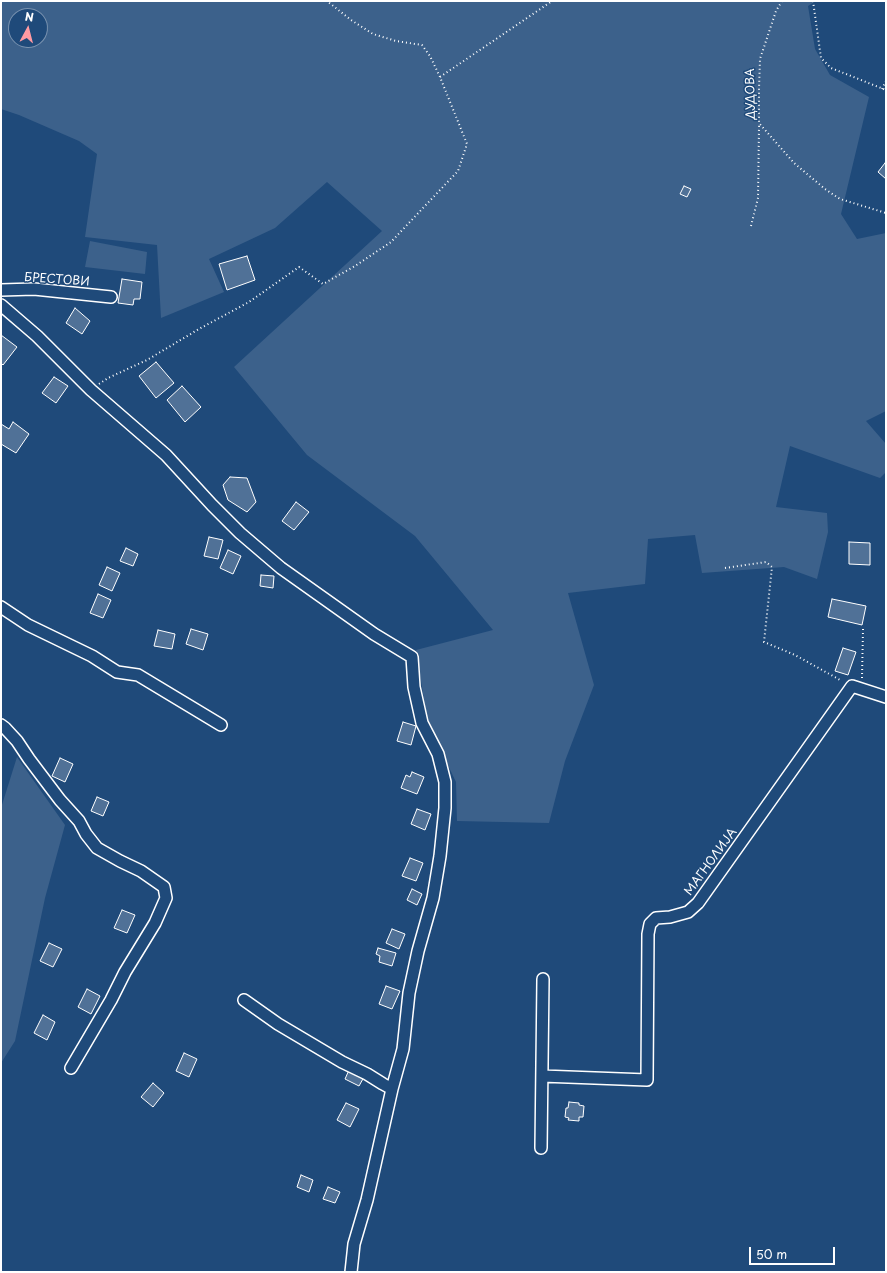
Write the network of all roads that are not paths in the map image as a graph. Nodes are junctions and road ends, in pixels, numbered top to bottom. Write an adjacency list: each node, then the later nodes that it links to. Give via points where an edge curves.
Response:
1 (1, 290): 2 (street, БРЕСТОВИ, via 34,289)
2 (111, 297)
3 (1, 305): 12 (street, via 37,336 91,390 166,455 212,505 281,568 374,634 412,657 414,687 422,723 438,754 445,782 445,808 433,898 418,951 409,993 403,1049)
4 (1, 607): 7 (street, via 117,672 138,675)
5 (886, 697): 11 (street, МАГНОЛИЈА, via 857,688 698,903 688,912 656,918 650,924 647,1080)
6 (1, 725): 10 (street, via 18,741 97,848 141,871 164,887 166,898 155,923)
7 (221, 725)
8 (543, 979): 11 (street)
9 (244, 1000): 12 (street, via 278,1024)
10 (71, 1068)
11 (542, 1076): 13 (street)
12 (392, 1088): 14 (street, via 367,1200 354,1244)
13 (542, 1148)
14 (351, 1272)

